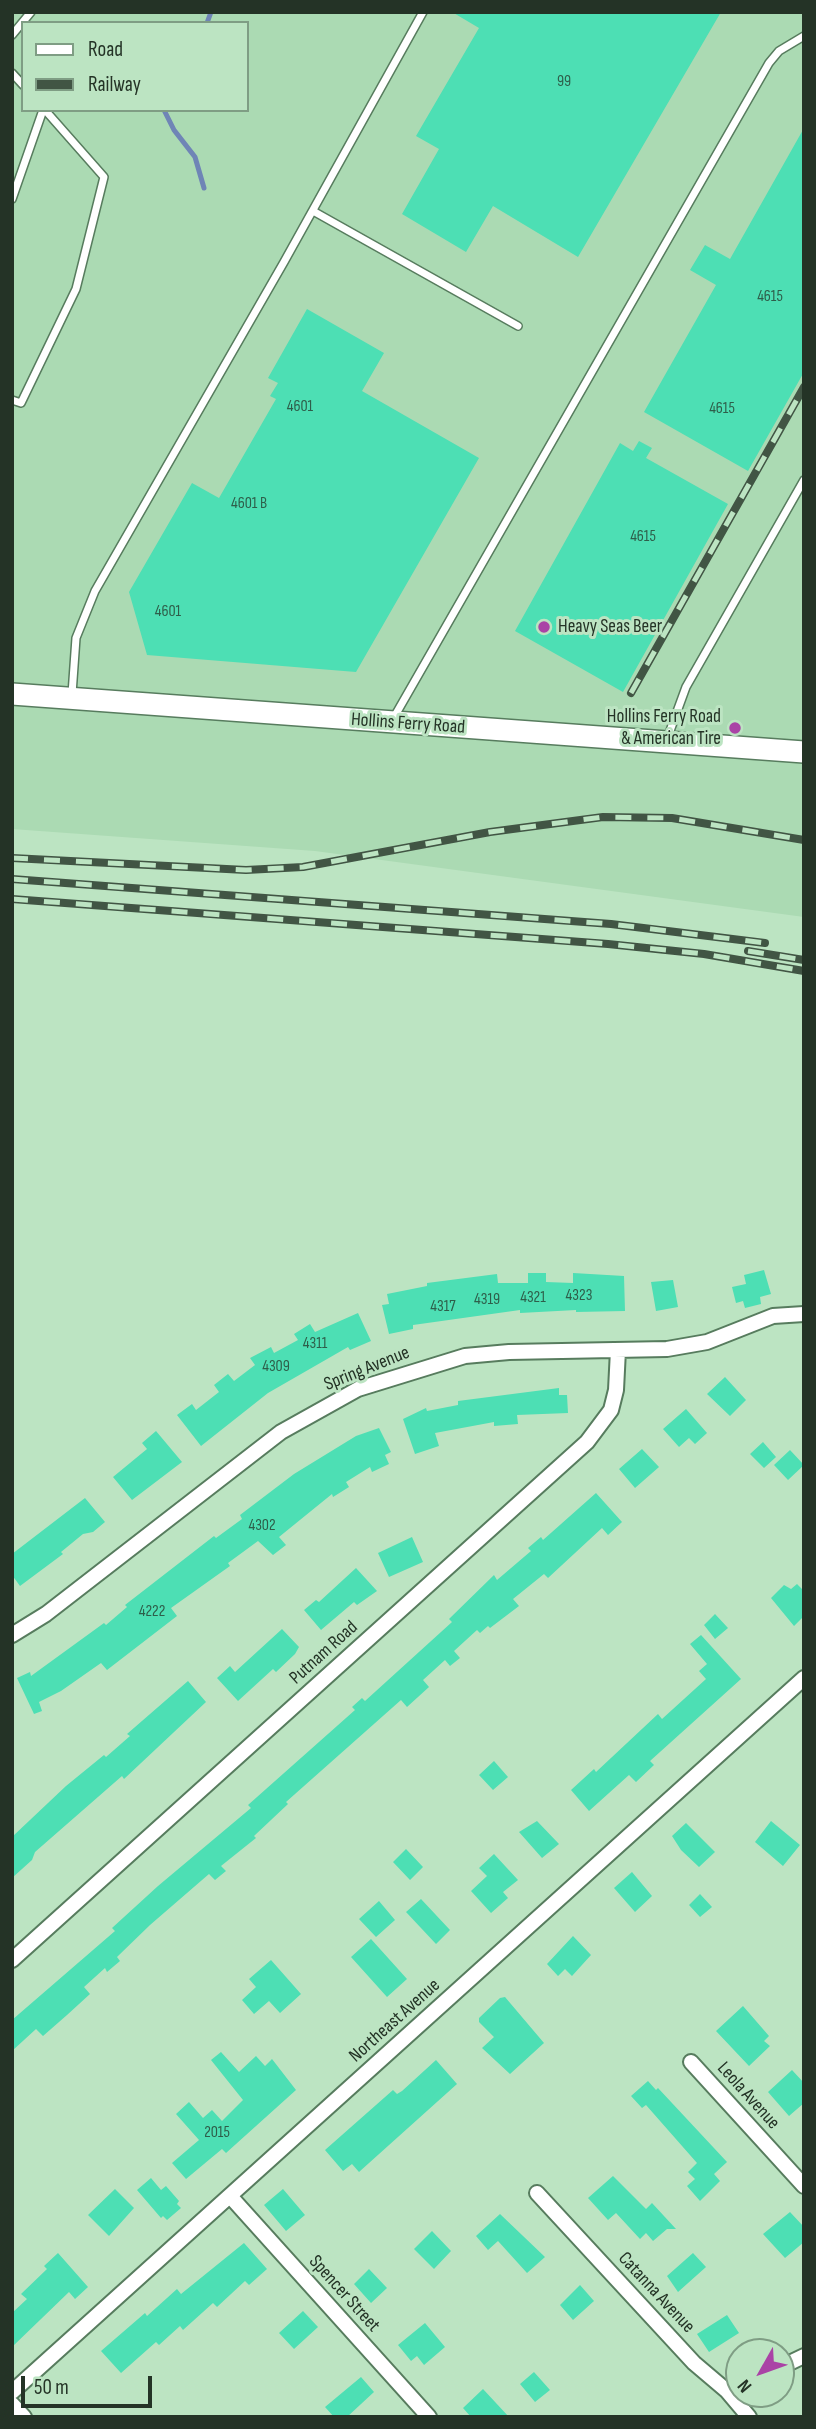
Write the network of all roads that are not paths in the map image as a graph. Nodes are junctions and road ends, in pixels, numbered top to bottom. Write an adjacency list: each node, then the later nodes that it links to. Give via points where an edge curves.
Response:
1 (423, 12): 6 (lane)
2 (804, 36): 12 (lane, via 769,63)
3 (43, 112): 5 (lane)
4 (46, 112): 8 (lane, via 104,177 76,289 21,403)
5 (12, 199)
6 (313, 211): 7 (lane); 11 (lane, via 82,617 72,657)
7 (518, 326)
8 (12, 400)
9 (804, 480): 13 (lane, via 686,687)
10 (12, 694): 11 (street, Hollins Ferry Road)
11 (72, 698): 12 (street, Hollins Ferry Road)
12 (391, 723): 13 (street, Hollins Ferry Road)
13 (666, 743): 14 (street, Hollins Ferry Road)
14 (804, 752)
15 (804, 1314): 16 (street, Spring Avenue, via 773,1316 707,1342)
16 (618, 1350): 17 (street, Spring Avenue, via 465,1356 358,1389 281,1432 46,1614); 19 (street, Putnam Road, via 611,1410 587,1442)
17 (12, 1635)
18 (804, 1678): 23 (street, Northeast Avenue)
19 (12, 1960)
20 (691, 2062): 21 (street, Leola Avenue)
21 (804, 2186)
22 (537, 2193): 24 (street, Catanna Avenue, via 694,2363)
23 (230, 2196): 25 (street, Northeast Avenue); 28 (street, Spencer Street)
24 (725, 2384)
25 (12, 2392)
26 (12, 2404): 27 (street)
27 (24, 2417)
28 (429, 2417)

